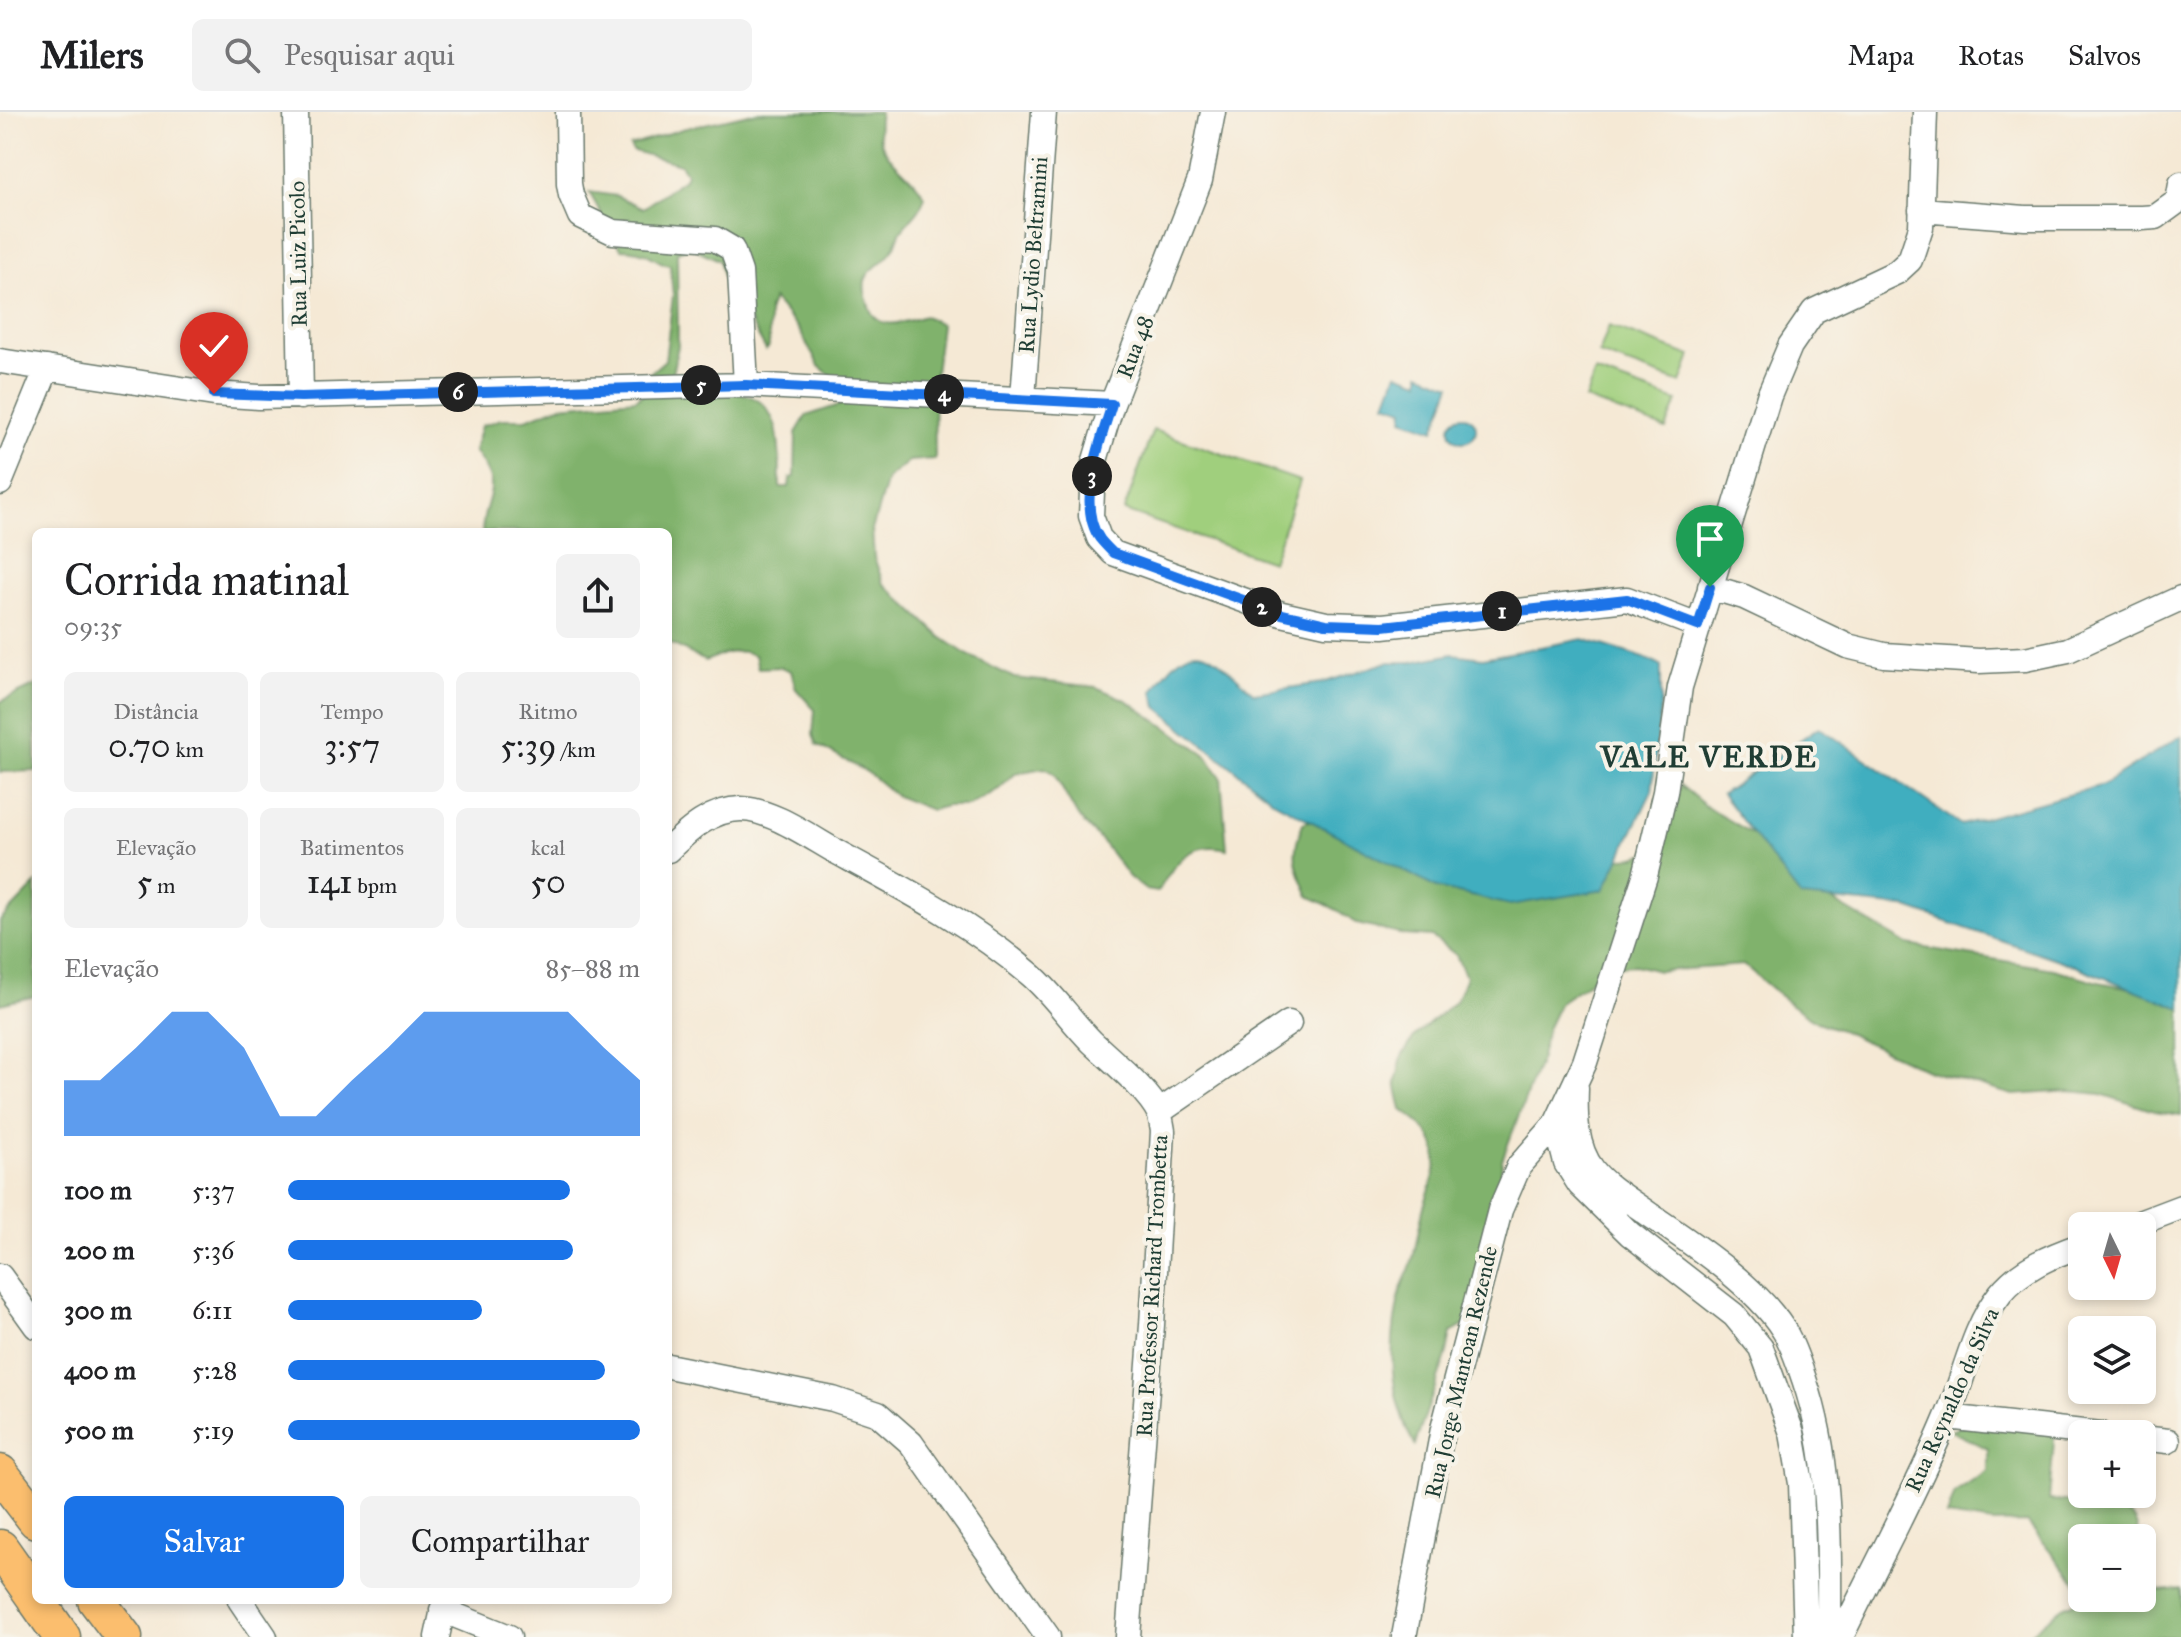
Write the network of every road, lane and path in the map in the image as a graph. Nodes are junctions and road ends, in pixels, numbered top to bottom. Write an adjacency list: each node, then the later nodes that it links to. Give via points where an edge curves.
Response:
1 (296, 112): 11 (street, Rua Luiz Picolo)
2 (568, 112): 10 (street, via 569,184 580,216 613,232 715,239 732,249 740,272)
3 (1044, 112): 12 (street, Rua Lydio Beltramini)
4 (1213, 112): 13 (street, Rua 48, via 1200,180)
5 (1925, 112): 7 (street)
6 (2180, 192): 7 (street, via 2156,217 2142,218 2025,218)
7 (1921, 210): 15 (street, via 1910,260 1897,272 1814,311 1790,346 1769,396)
8 (0, 361): 9 (street)
9 (47, 368): 11 (street, via 214,394); 14 (street)
10 (746, 385): 11 (street); 12 (street)
11 (301, 397)
12 (1023, 398): 13 (street)
13 (1112, 404): 17 (street, Rua 48, via 1090,491 1099,538 1113,553 1282,614 1326,624 1383,626 1627,599)
14 (0, 483)
15 (1710, 587): 16 (street, via 1744,597 1847,646 1884,655 1979,661 2068,650); 17 (street)
16 (2181, 598)
17 (1698, 626): 20 (street, via 1680,687 1665,792 1645,876)
18 (672, 846): 21 (street, Rua Professor Richard Trombetta, via 695,825 740,809 798,830 984,937 1033,977)
19 (1289, 1023): 21 (street)
20 (1577, 1079): 22 (street, Rua Jorge Mantoan Rezende); 50 (street, via 1577,1128 1592,1169 1760,1299 1796,1355 1822,1444 1830,1516)
21 (1159, 1112): 47 (street, Rua Professor Richard Trombetta, via 1163,1131 1152,1325)
22 (1556, 1124): 48 (street, Rua Jorge Mantoan Rezende, via 1519,1166 1500,1210 1443,1429); 49 (street, via 1566,1163 1580,1185 1630,1234 1734,1315 1761,1348 1792,1433 1801,1483)
23 (2181, 1207): 24 (street)
24 (2156, 1216)
25 (2068, 1250): 29 (street, Rua Reynaldo da Silva, via 2023,1272 2000,1293 1983,1319)
26 (0, 1276): 27 (street)
27 (32, 1320)
28 (672, 1367): 46 (street, via 833,1399 878,1414 911,1443)
29 (1947, 1417): 30 (street); 51 (street, Rua Reynaldo da Silva)
30 (2068, 1430)
31 (2156, 1440): 32 (street)
32 (2168, 1441)
33 (0, 1473): 34 (highway)
34 (32, 1515)
35 (0, 1548): 36 (highway)
36 (32, 1594)
37 (39, 1604): 41 (highway)
38 (99, 1604): 42 (highway)
39 (243, 1604): 43 (street)
40 (443, 1605): 44 (street); 45 (street)
41 (62, 1637)
42 (124, 1637)
43 (265, 1637)
44 (437, 1637)
45 (509, 1637)
46 (1048, 1637)
47 (1128, 1637)
48 (1404, 1637)
49 (1806, 1637)
50 (1829, 1637)
51 (1841, 1637)

